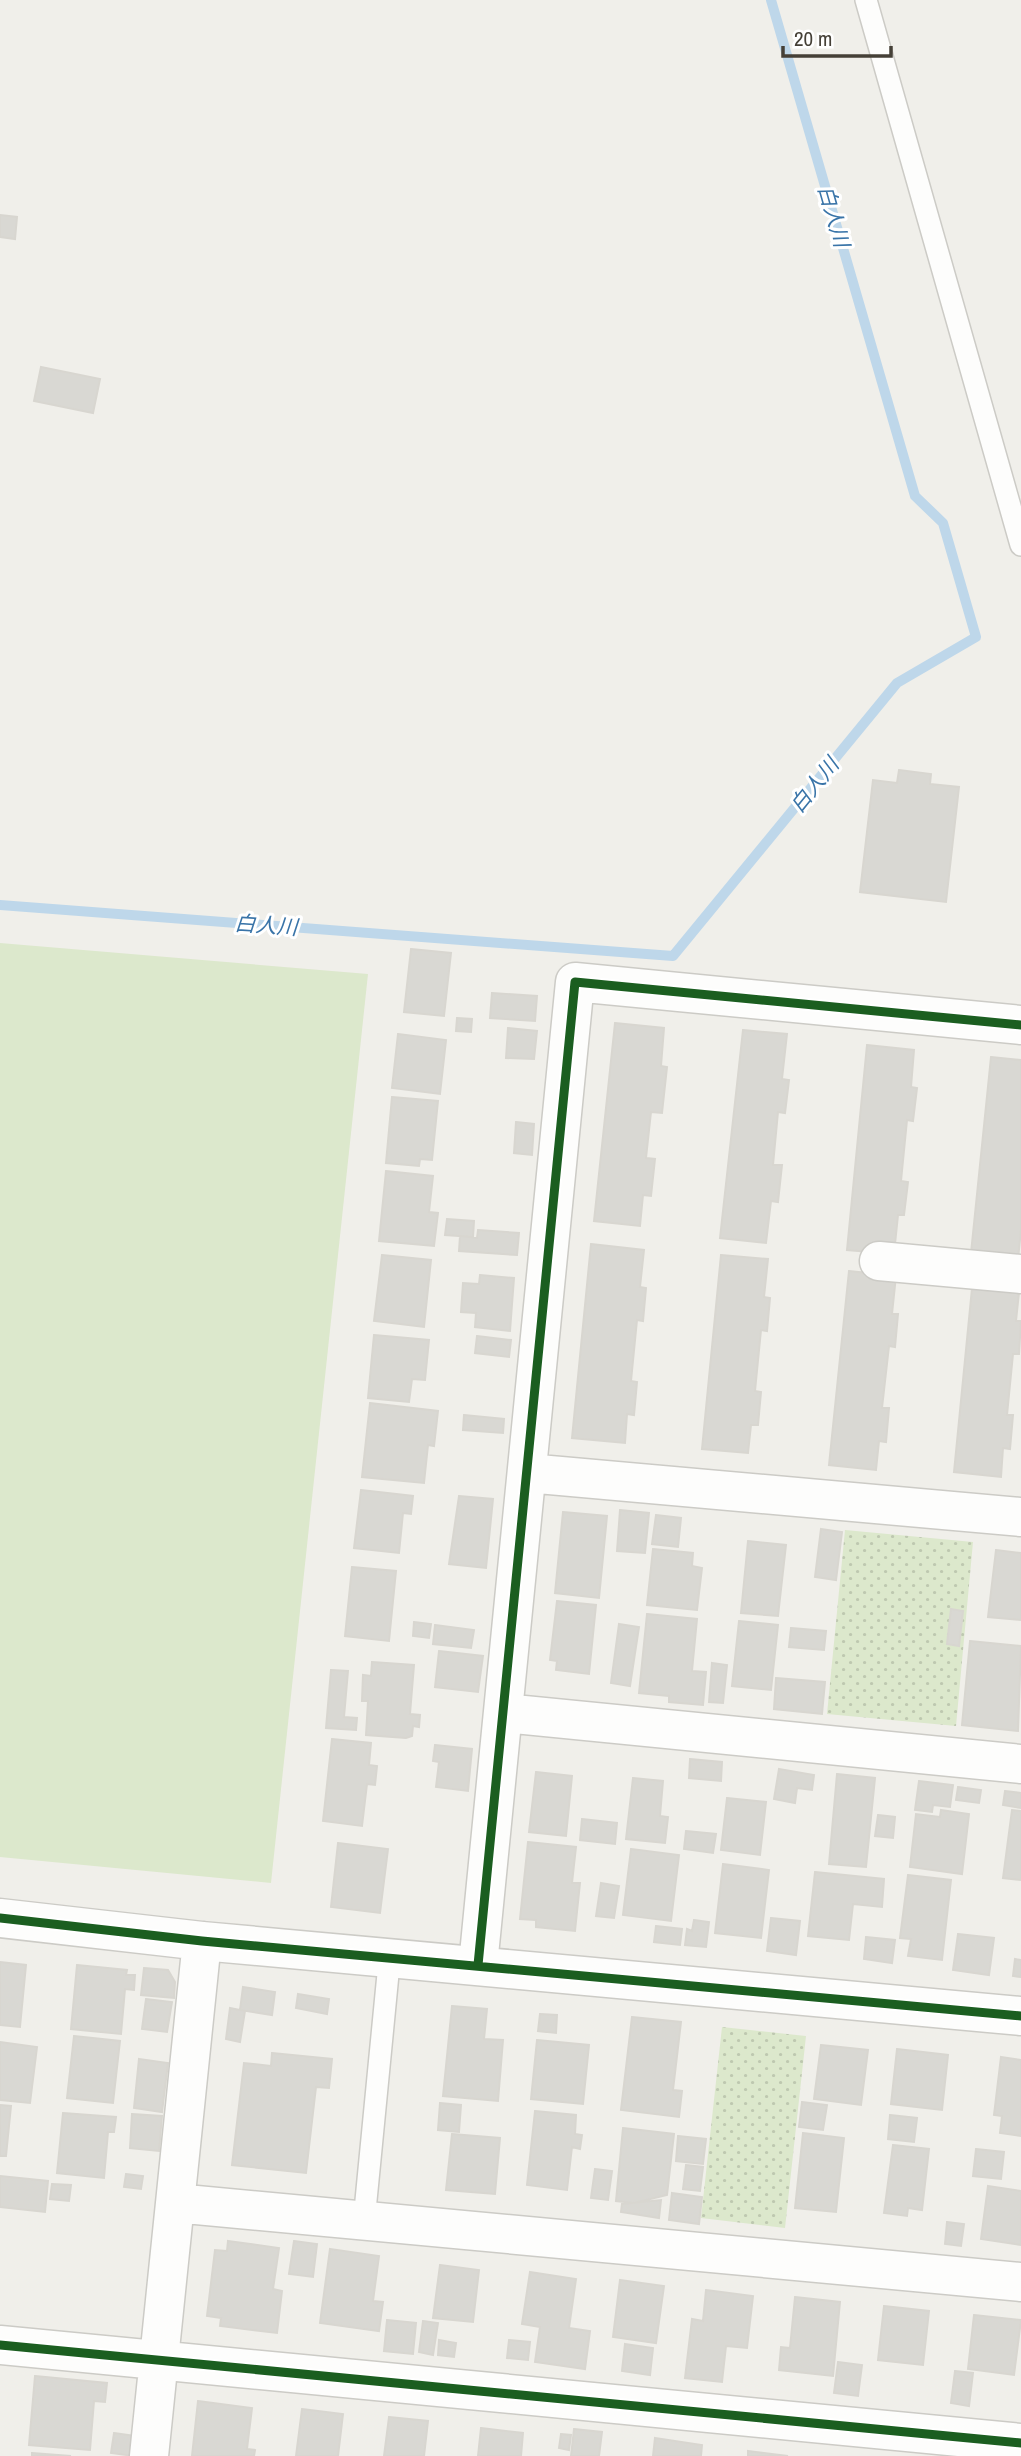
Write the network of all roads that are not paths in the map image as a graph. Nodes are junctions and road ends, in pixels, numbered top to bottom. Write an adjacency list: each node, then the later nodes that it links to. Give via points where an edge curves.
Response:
1 (866, 0): 2 (lane)
2 (1021, 545)
3 (1021, 1025): 6 (street, via 575,982)
4 (879, 1261): 5 (street)
5 (1021, 1274)
6 (527, 1473): 7 (street); 8 (street)
7 (1021, 1517)
8 (503, 1713): 9 (street); 12 (street)
9 (1021, 1764)
10 (0, 1918): 11 (street)
11 (202, 1941): 12 (street); 15 (street)
12 (478, 1965): 14 (street)
13 (388, 1974): 16 (lane)
14 (1021, 2016)
15 (175, 2203): 16 (street); 19 (street)
16 (364, 2221): 17 (street)
17 (1021, 2283)
18 (0, 2345): 19 (street)
19 (159, 2359): 20 (street); 21 (street)
20 (1021, 2443)
21 (149, 2456)

